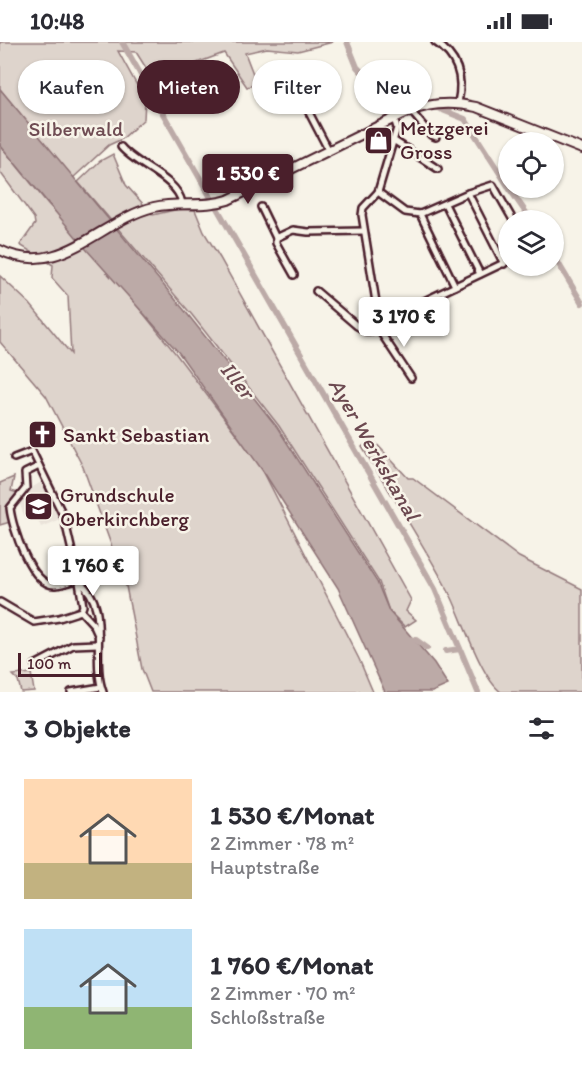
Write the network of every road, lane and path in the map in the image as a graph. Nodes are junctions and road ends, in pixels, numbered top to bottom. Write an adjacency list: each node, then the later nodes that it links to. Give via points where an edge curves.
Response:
1 (435, 42): 2 (street, via 453,58 459,71 462,89)
2 (458, 103): 3 (main road); 11 (main road)
3 (432, 105)
4 (310, 114): 12 (street)
5 (402, 114): 7 (main road)
6 (416, 114): 8 (street)
7 (394, 118): 9 (street, via 397,128); 12 (main road)
8 (436, 137)
9 (393, 140): 13 (street); 14 (street)
10 (121, 147): 16 (street, via 129,157 173,185)
11 (582, 149)
12 (329, 151): 16 (main road, via 222,202)
13 (438, 170)
14 (378, 192): 20 (street, via 405,212); 21 (street, via 363,208)
15 (468, 193): 17 (street); 19 (street, via 493,185); 23 (street)
16 (182, 203): 24 (main road, via 147,209 51,257 30,259)
17 (445, 204): 20 (street); 26 (street)
18 (261, 207): 22 (street)
19 (507, 210)
20 (420, 214): 28 (street)
21 (364, 231): 22 (street, via 292,230); 30 (street)
22 (275, 235): 27 (street)
23 (498, 247)
24 (3, 252)
25 (498, 266): 26 (street)
26 (480, 274): 28 (street)
27 (294, 275)
28 (455, 286): 30 (street)
29 (316, 291): 31 (street, via 357,326)
30 (380, 322): 31 (street)
31 (381, 331): 32 (street)
32 (411, 378)
33 (14, 458): 34 (street, via 33,451)
34 (39, 466): 35 (street, via 64,517); 35 (street, via 25,473 26,488 10,508 16,532 37,577 55,585)
35 (79, 581): 37 (street); 38 (street, via 96,609)
36 (0, 602): 37 (street, via 34,622)
37 (81, 611): 38 (street, via 93,624)
38 (99, 641): 39 (street, via 73,645); 40 (street)
39 (35, 665)
40 (102, 689): 41 (street)
41 (71, 692)

